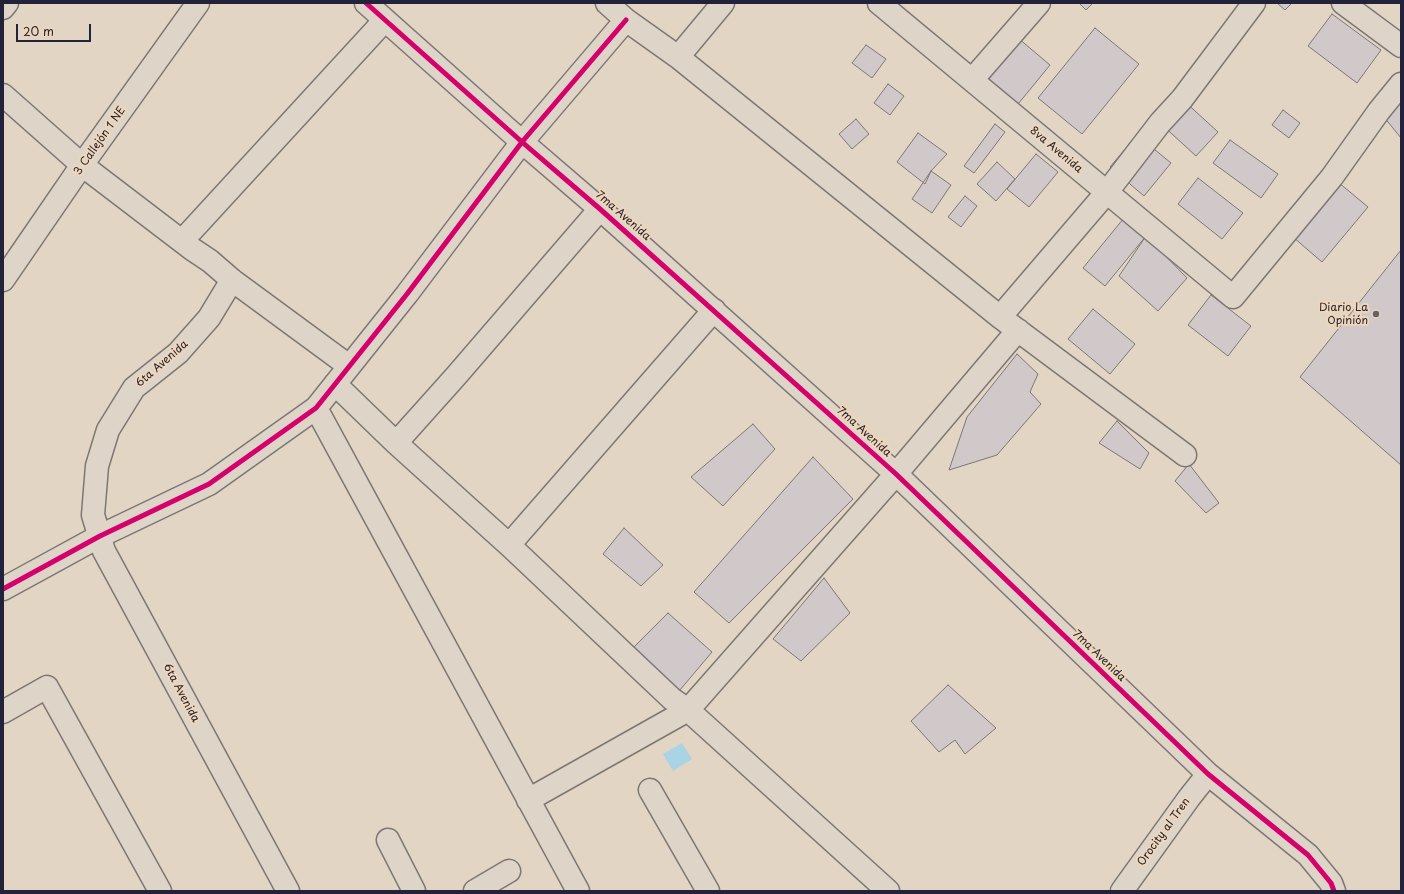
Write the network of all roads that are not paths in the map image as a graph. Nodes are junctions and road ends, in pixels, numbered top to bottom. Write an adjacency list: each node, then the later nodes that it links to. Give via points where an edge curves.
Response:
1 (7, 3): 10 (street)
2 (198, 3): 19 (street, 3 Callejón 1 NE)
3 (366, 3): 11 (street, 7ma Avenida)
4 (607, 3): 12 (street)
5 (723, 3): 14 (street)
6 (879, 3): 15 (street, 8va Avenida)
7 (1038, 3): 15 (street)
8 (1254, 3): 20 (street, via 1182,99 1160,123)
9 (1343, 3): 13 (street)
10 (3, 8)
11 (385, 20): 18 (street, 7ma Avenida); 22 (street)
12 (626, 20): 14 (street); 18 (street)
13 (1401, 46)
14 (678, 57): 26 (street)
15 (972, 80): 20 (street, 8va Avenida)
16 (1401, 84): 20 (street, 8va Avenida, via 1332,177 1233,297)
17 (3, 95): 19 (street)
18 (522, 142): 21 (street, 7ma Avenida); 28 (street)
19 (82, 165): 22 (street); 23 (street, 3 Callejón 1 NE)
20 (1107, 192): 26 (street)
21 (600, 209): 25 (street, 7ma Avenida); 31 (street)
22 (182, 241): 24 (street)
23 (3, 280)
24 (232, 280): 28 (street); 34 (street, 6ta Avenida, via 209,318 178,353 134,388 108,430 98,466 93,515)
25 (714, 310): 33 (street, 7ma Avenida); 35 (street)
26 (1000, 317): 27 (street)
27 (1018, 330): 32 (street); 33 (street)
28 (349, 366): 29 (street)
29 (335, 384): 30 (street); 31 (street)
30 (316, 408): 34 (street, via 209,484); 41 (street)
31 (396, 443): 35 (street)
32 (1185, 455)
33 (896, 474): 37 (street); 39 (street, 7ma Avenida)
34 (100, 536): 36 (street); 45 (street, 6ta Avenida, via 104,551)
35 (509, 545): 37 (street, via 672,699)
36 (3, 589)
37 (688, 710): 41 (street); 50 (street)
38 (3, 712): 44 (street, via 47,687)
39 (1208, 774): 51 (street, Orocity al Tren); 52 (street, 7ma Avenida, via 1308,855 1331,883)
40 (650, 790): 49 (street)
41 (528, 800): 48 (street)
42 (388, 840): 46 (street)
43 (509, 871): 47 (street)
44 (160, 891)
45 (288, 891)
46 (414, 891)
47 (475, 891)
48 (578, 891)
49 (708, 891)
50 (888, 891)
51 (1122, 891)
52 (1334, 891)

